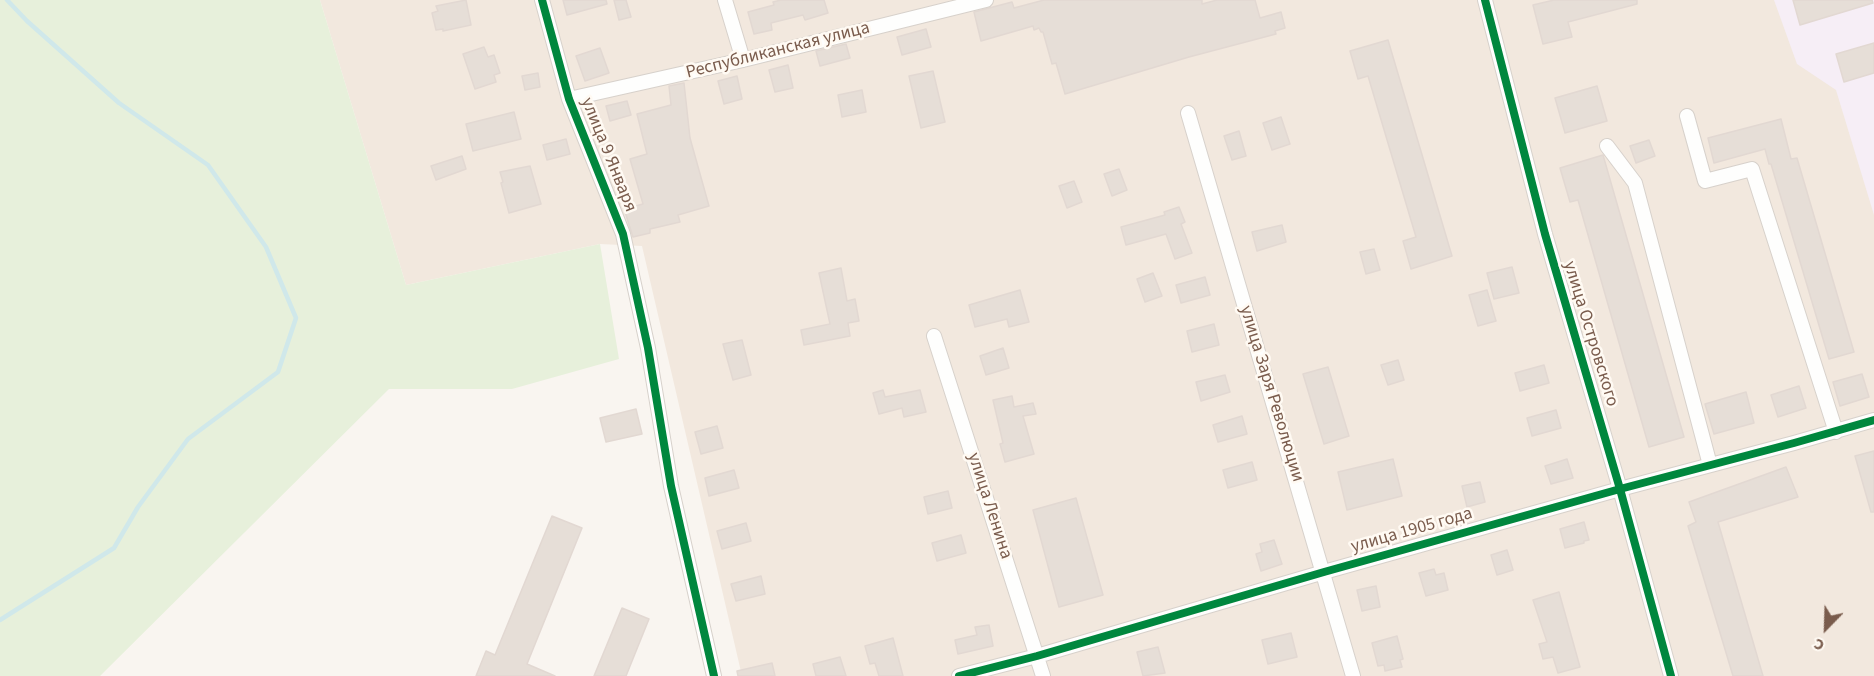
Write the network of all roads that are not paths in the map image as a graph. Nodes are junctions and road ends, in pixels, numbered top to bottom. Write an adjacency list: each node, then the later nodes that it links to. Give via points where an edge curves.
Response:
1 (542, 0): 6 (street, улица 9 Января)
2 (725, 0): 5 (street)
3 (984, 0): 5 (street, Республиканская улица)
4 (1485, 0): 14 (street, улица Островского, via 1545,234)
5 (743, 60): 6 (street, Республиканская улица)
6 (569, 99): 17 (street, улица 9 Января, via 623,234 648,348 670,486)
7 (1188, 113): 15 (street, улица Заря Революции)
8 (1687, 116): 12 (street, via 1705,181 1752,169)
9 (1607, 146): 13 (street, via 1635,183)
10 (934, 336): 16 (street, улица Ленина)
11 (1874, 420): 12 (street, улица 1905 года)
12 (1836, 432): 13 (street, улица 1905 года)
13 (1710, 465): 14 (street, улица 1905 года)
14 (1620, 489): 15 (street, улица 1905 года); 21 (street, улица Островского)
15 (1324, 572): 16 (street, улица 1905 года); 20 (street, улица Заря Революции)
16 (1037, 656): 18 (street, улица 1905 года); 19 (street, улица Ленина)
17 (714, 676)
18 (959, 676)
19 (1043, 676)
20 (1353, 676)
21 (1671, 676)

